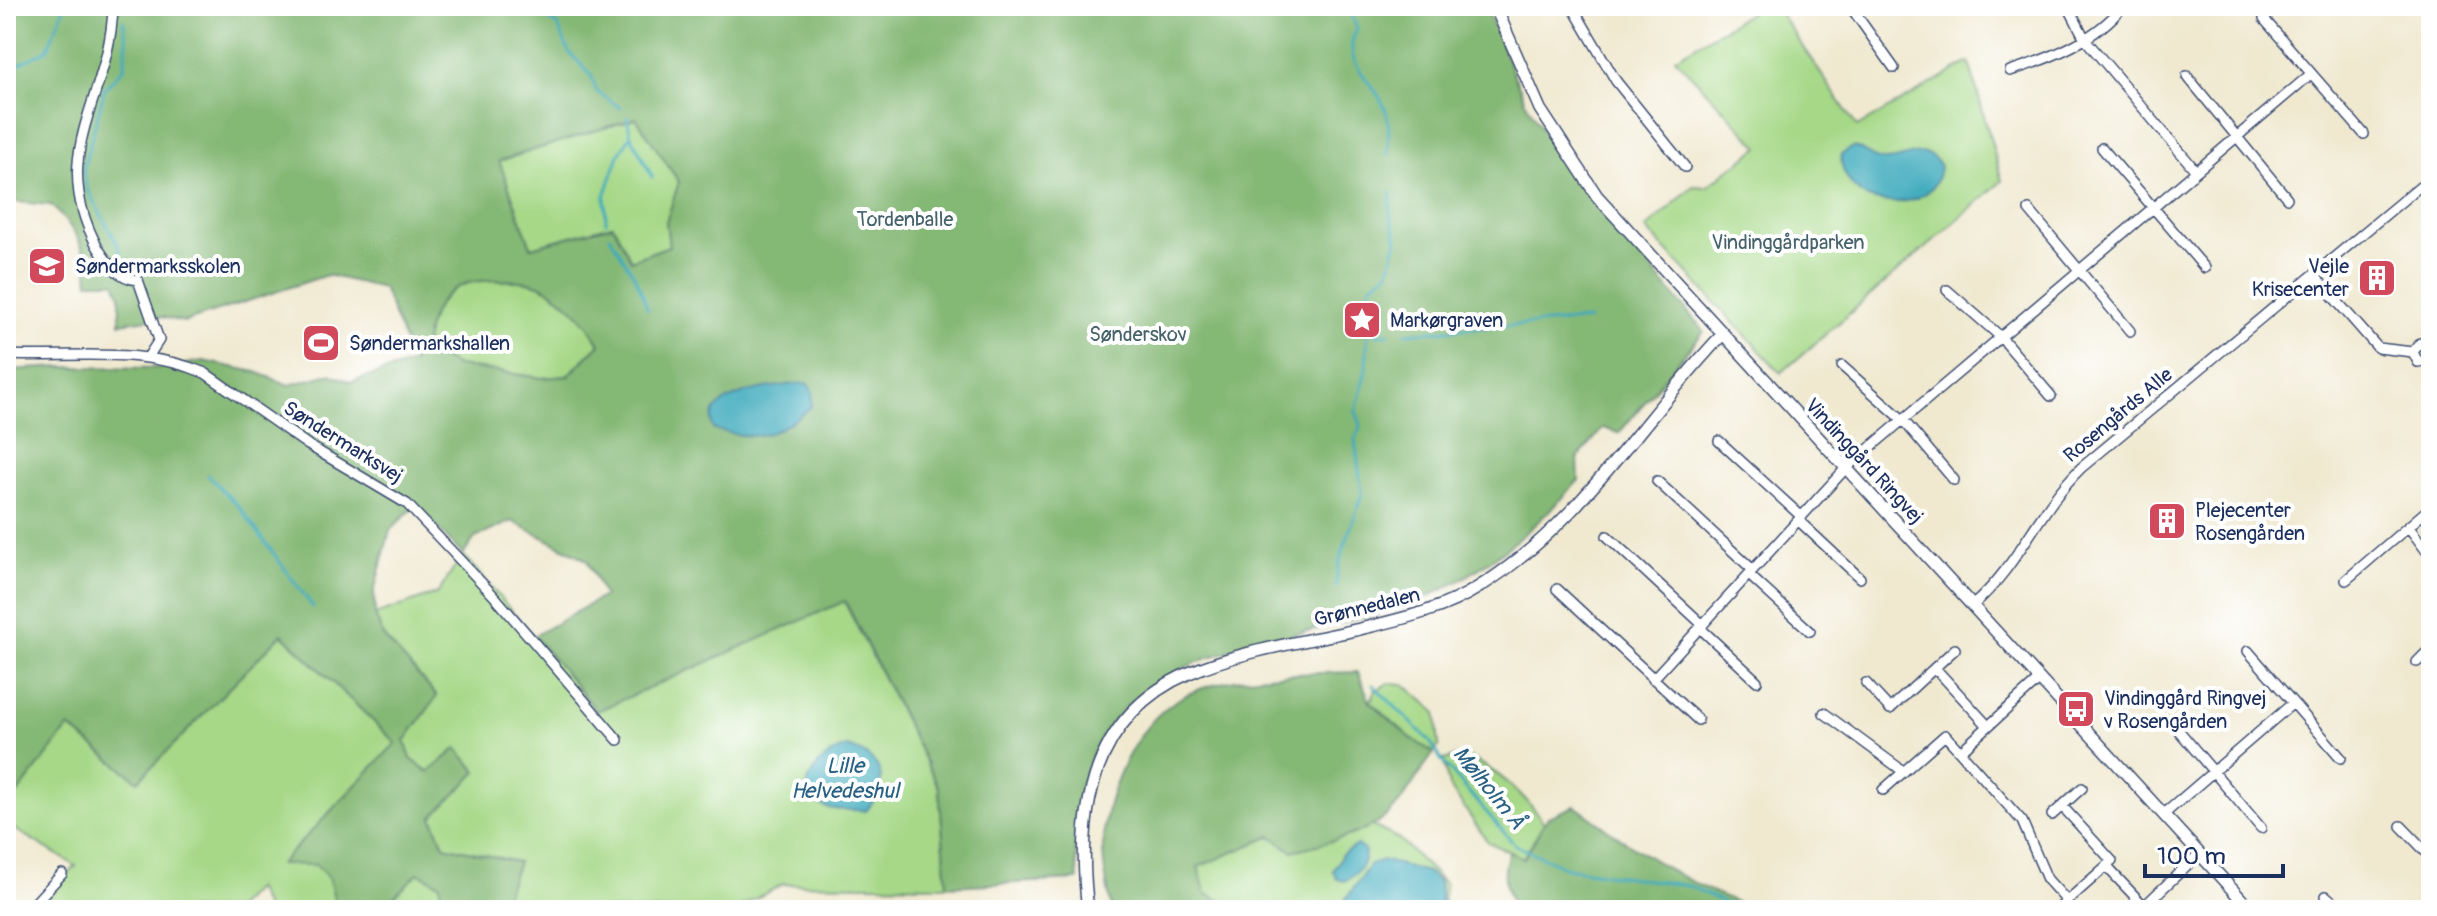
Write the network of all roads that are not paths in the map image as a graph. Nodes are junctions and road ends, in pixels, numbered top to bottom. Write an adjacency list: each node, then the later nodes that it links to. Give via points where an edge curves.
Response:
1 (113, 6): 32 (street, via 109,47 82,131 75,178 85,219 102,255 117,272 138,280 159,340)
2 (1495, 6): 27 (street, Vindinggård Ringvej, via 1540,109 1581,175)
3 (1572, 6): 16 (street, via 1616,81)
4 (1850, 6): 9 (street)
5 (2068, 6): 8 (street)
6 (2123, 6): 8 (street)
7 (2264, 19): 11 (street)
8 (2085, 39): 10 (street, via 2055,57); 17 (street)
9 (1894, 68)
10 (2010, 71)
11 (2311, 74): 13 (street); 14 (street)
12 (2187, 76): 14 (street)
13 (2364, 134)
14 (2237, 137): 17 (street); 19 (street)
15 (2102, 148): 20 (street)
16 (1685, 167)
17 (2196, 171): 20 (street)
18 (2420, 186): 24 (street, Rosengårds Alle)
19 (2287, 198)
20 (2153, 208): 22 (street); 23 (street)
21 (2029, 210): 23 (street)
22 (2205, 268)
23 (2079, 270): 26 (street); 28 (street)
24 (2314, 275): 30 (street, via 2378,348); 50 (street, Rosengårds Alle, via 2081,468 2048,503 1996,586)
25 (1947, 290): 28 (street)
26 (2130, 331)
27 (1722, 335): 38 (street, Vindinggård Ringvej); 88 (street, Grønnedalen, via 1566,517 1520,561 1477,589 1397,620 1224,661 1188,674 1141,706 1111,741 1090,790 1083,850)
28 (2001, 337): 35 (street); 36 (street)
29 (2431, 347): 30 (street, via 2420,343)
30 (2413, 352): 33 (street, via 2418,362)
31 (6, 355): 32 (street, Søndermarksvej)
32 (148, 357): 67 (street, Søndermarksvej, via 205,373 308,445 407,504)
33 (2431, 359)
34 (1842, 366): 36 (street)
35 (2051, 396)
36 (1903, 420): 38 (street); 39 (street)
37 (1719, 441): 42 (street)
38 (1846, 468): 42 (street); 50 (street, Vindinggård Ringvej)
39 (1954, 480)
40 (1657, 481): 46 (street)
41 (2431, 507): 43 (street)
42 (1800, 519): 46 (street); 47 (street)
43 (2408, 526): 45 (street); 48 (street)
44 (1607, 536): 51 (street)
45 (2431, 557)
46 (1751, 572): 51 (street); 52 (street)
47 (1860, 578)
48 (2346, 580)
49 (1557, 589): 58 (street)
50 (1972, 606): 59 (street, Vindinggård Ringvej)
51 (1702, 626): 58 (street); 60 (street)
52 (1810, 631)
53 (2431, 648): 56 (street)
54 (1955, 649): 57 (street)
55 (2248, 651): 62 (street)
56 (2417, 662)
57 (1935, 668): 61 (street, via 1890,709); 66 (street)
58 (1653, 679): 65 (street)
59 (2039, 680): 66 (street); 76 (street, Vindinggård Ringvej)
60 (1757, 681)
61 (1866, 683)
62 (2293, 703): 69 (street); 71 (street)
63 (1824, 713): 70 (street, via 1867,737)
64 (2169, 719): 71 (street)
65 (1698, 720)
66 (1988, 726): 68 (street)
67 (618, 740)
68 (1961, 751): 70 (street, via 1945,735); 85 (street, via 2022,821 2047,879)
69 (2341, 758)
70 (1903, 771): 73 (street)
71 (2214, 771): 76 (street); 78 (street)
72 (2082, 788): 74 (street)
73 (1883, 790)
74 (2062, 806): 75 (street); 81 (street, via 2112,861)
75 (2052, 815)
76 (2163, 815): 79 (street, Vindinggård Ringvej)
77 (2401, 826): 80 (street)
78 (2261, 828)
79 (2199, 854): 86 (street); 90 (street, Vindinggård Ringvej)
80 (2431, 857)
81 (2106, 866): 85 (street); 86 (street)
82 (62, 874): 87 (street)
83 (2326, 896): 91 (street)
84 (2431, 898): 92 (street)
85 (2067, 901): 89 (street)
86 (2142, 908)
87 (28, 910)
88 (1088, 910)
89 (2057, 910)
90 (2251, 910)
91 (2342, 910)
92 (2419, 910)

